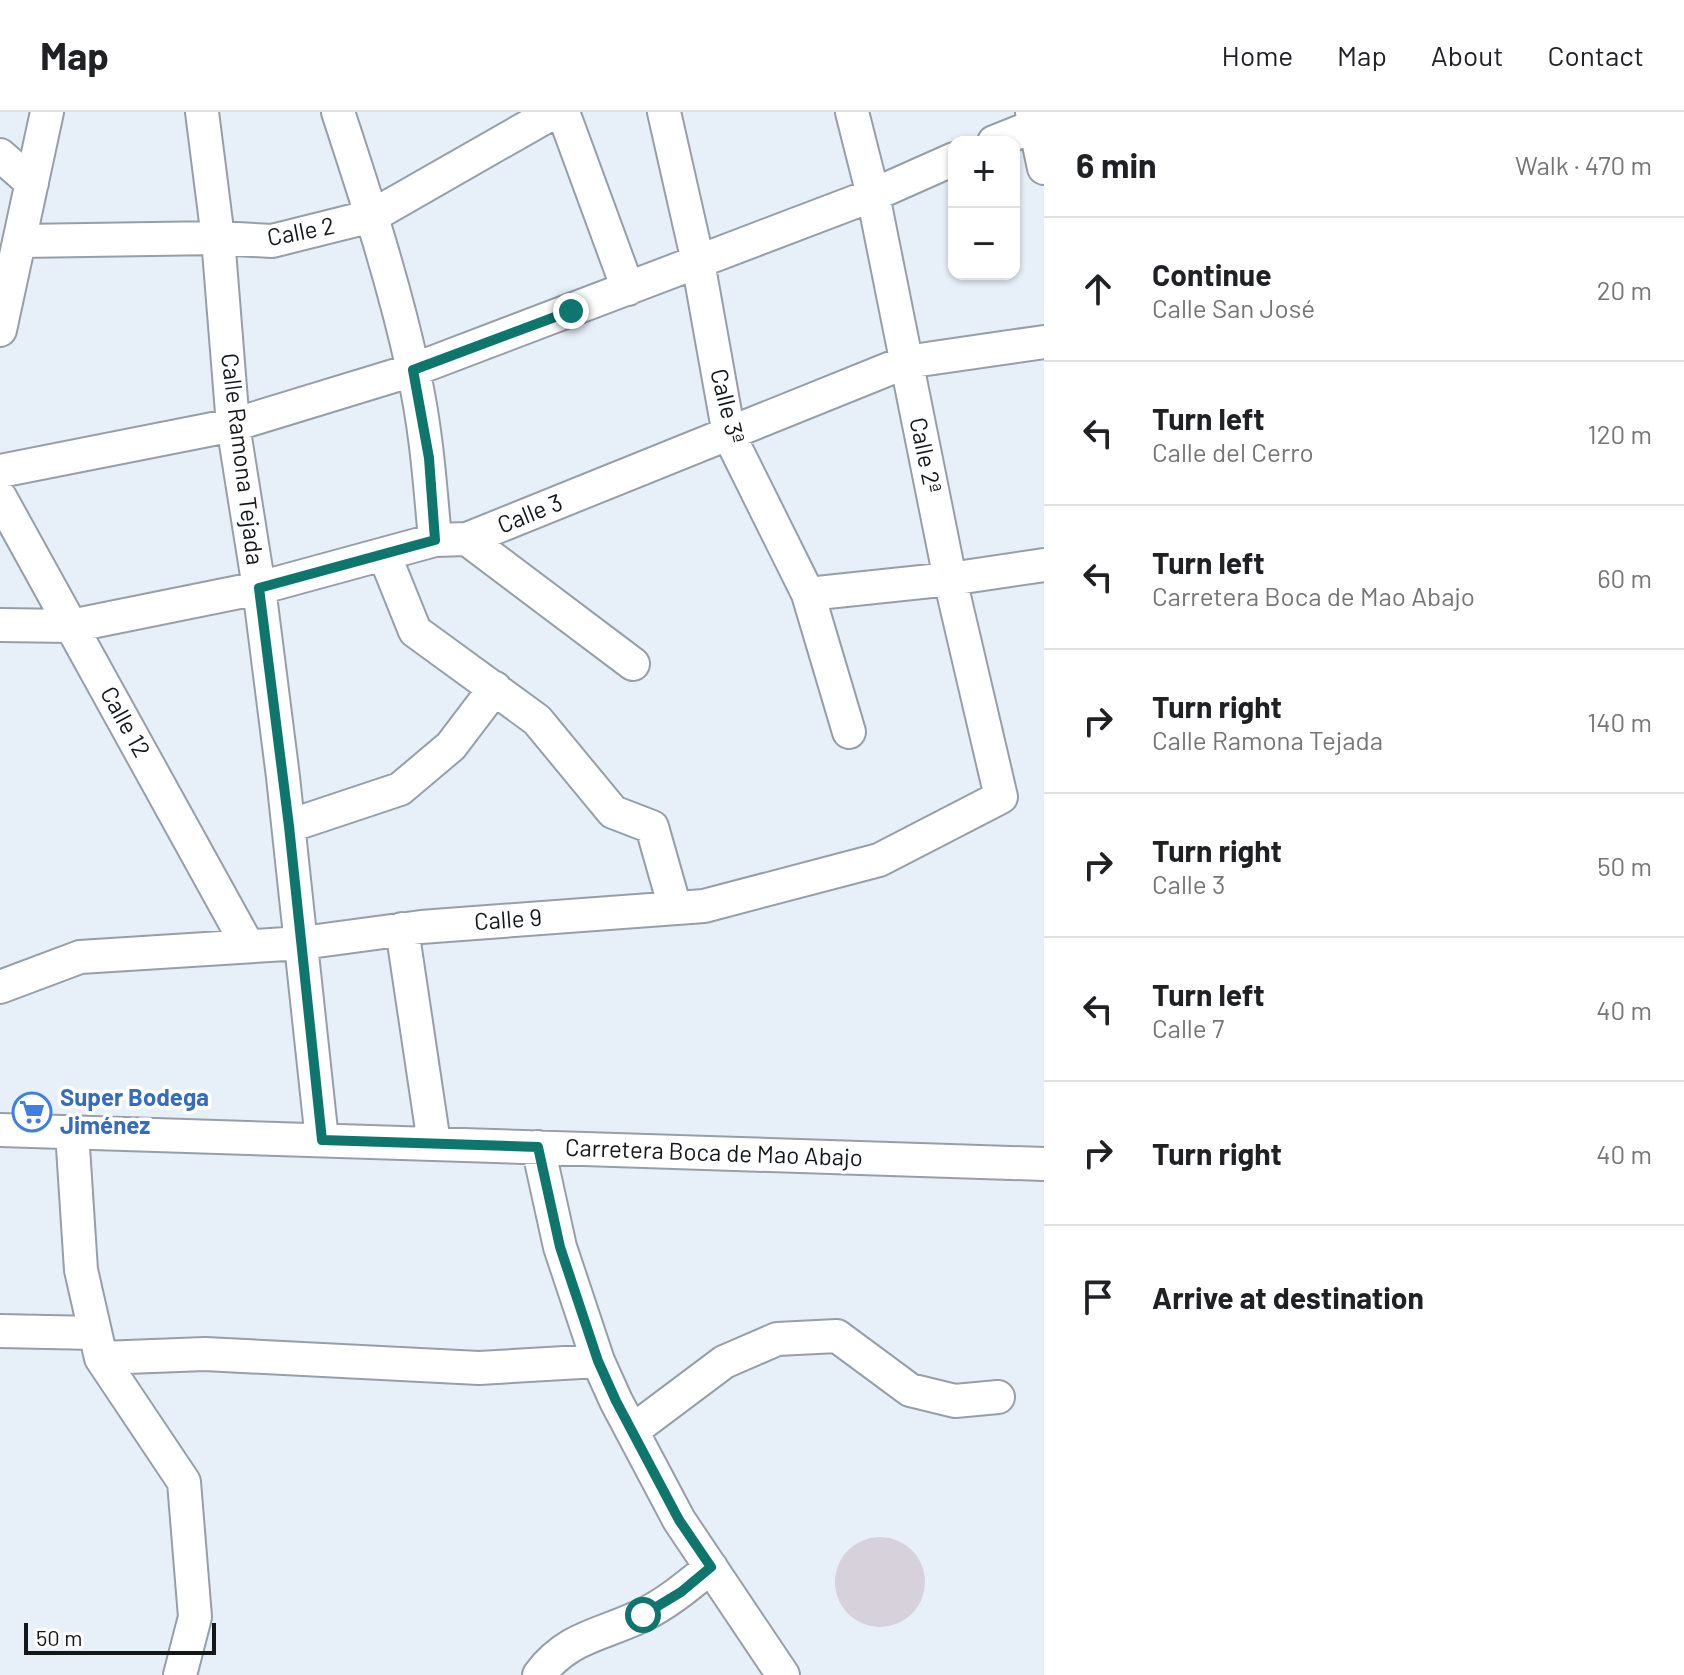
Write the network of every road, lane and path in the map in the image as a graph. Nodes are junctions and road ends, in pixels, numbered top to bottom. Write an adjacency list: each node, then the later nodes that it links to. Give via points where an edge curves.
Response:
1 (47, 112): 13 (street)
2 (202, 112): 16 (street, Calle Ramona Tejada)
3 (338, 112): 15 (street)
4 (554, 112): 15 (street, Calle 2)
5 (563, 112): 19 (street)
6 (664, 112): 18 (street, Calle 3ª)
7 (852, 112): 14 (street, Calle 2ª)
8 (1037, 119): 9 (street); 12 (street)
9 (1005, 136)
10 (0, 155): 13 (street)
11 (948, 162): 14 (street)
12 (1044, 168)
13 (32, 183): 17 (street)
14 (873, 195): 18 (street); 22 (street, Calle 2ª)
15 (372, 216): 16 (street, Calle 2, via 272,241); 23 (street)
16 (218, 238): 17 (street, Calle 2); 24 (street, Calle Ramona Tejada)
17 (21, 241): 20 (street)
18 (698, 262): 19 (street); 25 (street, Calle 3ª)
19 (628, 289): 23 (street)
20 (0, 330)
21 (1044, 342): 22 (street, Calle 3)
22 (906, 362): 25 (street, Calle 3); 32 (street, Calle 2ª)
23 (413, 370): 24 (street); 29 (street, via 429,458)
24 (233, 425): 26 (street); 33 (street, Calle Ramona Tejada)
25 (729, 435): 28 (street, Calle 3); 34 (street, Calle 3ª)
26 (0, 471)
27 (0, 497): 36 (street, Calle 12)
28 (467, 539): 29 (street, Calle 3); 37 (street)
29 (435, 540): 30 (street, Calle 3)
30 (384, 554): 33 (street, Calle 3); 38 (street, via 415,631)
31 (1044, 565): 32 (street)
32 (950, 579): 34 (street); 40 (street, Calle 2ª)
33 (259, 588): 36 (street, Calle 3); 41 (street, Calle Ramona Tejada)
34 (808, 594): 39 (street, Calle 3ª)
35 (0, 625): 36 (street, Calle 3)
36 (71, 626): 45 (street, Calle 12)
37 (633, 664)
38 (495, 688): 41 (street, via 451,746 400,789); 42 (street, via 537,720 613,812 652,827)
39 (849, 732)
40 (1001, 797): 42 (street, Calle 9, via 879,860 704,906)
41 (289, 826): 44 (street, Calle Ramona Tejada)
42 (675, 908): 43 (street, Calle 9)
43 (402, 929): 44 (street, Calle 9); 50 (street)
44 (302, 943): 45 (street, Calle 9); 49 (street, Calle Ramona Tejada)
45 (248, 946): 46 (street, Calle 9, via 80,957)
46 (0, 987)
47 (0, 1130): 48 (street, Carretera Boca de Mao Abajo)
48 (72, 1132): 49 (street, Carretera Boca de Mao Abajo); 54 (street, via 81,1270)
49 (322, 1140): 50 (street, Carretera Boca de Mao Abajo)
50 (434, 1143): 51 (street, Carretera Boca de Mao Abajo)
51 (538, 1147): 52 (street, Carretera Boca de Mao Abajo); 55 (street, via 560,1247)
52 (1044, 1164)
53 (0, 1331): 54 (street)
54 (98, 1346): 55 (street, via 479,1368); 59 (street, via 184,1482 195,1617)
55 (598, 1361): 57 (street)
56 (998, 1397): 57 (street, via 955,1401 910,1390 837,1336 777,1339 724,1362)
57 (632, 1431): 58 (street, via 679,1520)
58 (711, 1567): 60 (street, via 643,1615 564,1648); 61 (street)
59 (180, 1675)
60 (539, 1675)
61 (783, 1675)

